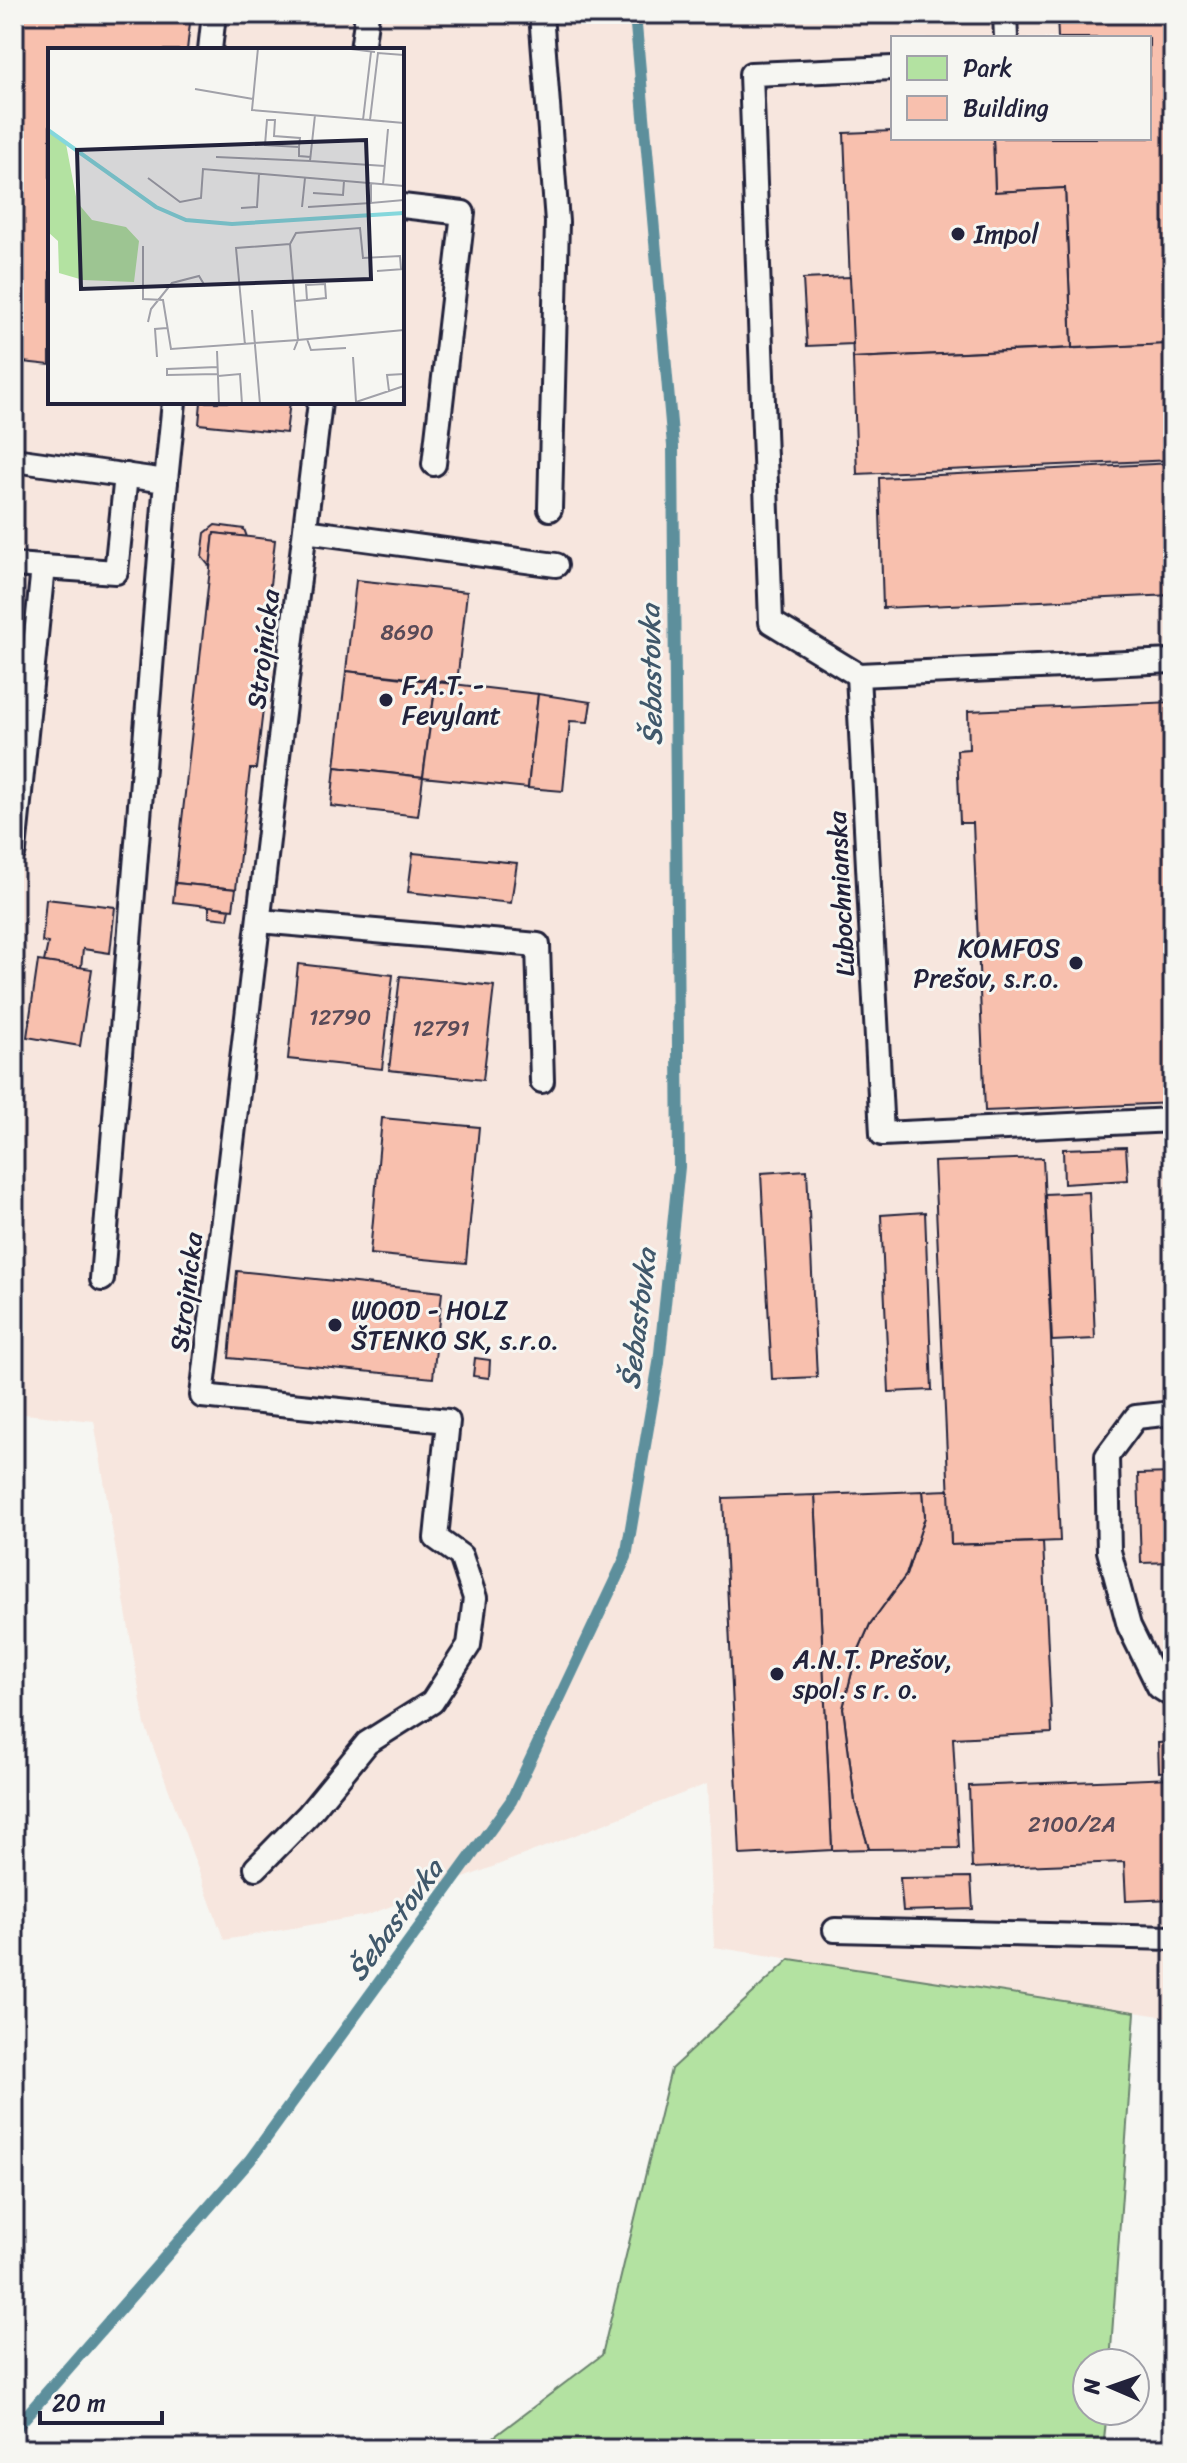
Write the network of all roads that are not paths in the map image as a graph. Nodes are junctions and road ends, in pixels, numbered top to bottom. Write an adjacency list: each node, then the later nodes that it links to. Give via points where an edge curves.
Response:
1 (214, 14): 6 (lane)
2 (367, 14): 7 (lane)
3 (541, 14): 15 (lane, via 557,222)
4 (1005, 14): 5 (lane)
5 (1006, 36)
6 (210, 48)
7 (362, 48)
8 (891, 68): 21 (lane, via 751,74 771,622)
9 (404, 206): 13 (lane, via 463,213)
10 (173, 404): 14 (lane)
11 (320, 404): 16 (lane, Strojnícka)
12 (14, 460): 14 (lane)
13 (434, 464)
14 (145, 478): 19 (lane, via 116,572); 26 (lane)
15 (550, 509)
16 (305, 531): 18 (lane); 23 (lane, Strojnícka)
17 (14, 565): 19 (lane)
18 (556, 565)
19 (43, 567): 22 (lane)
20 (1173, 661): 21 (lane)
21 (858, 675): 25 (lane, Ľubochnianska, via 882,1134)
22 (14, 851)
23 (259, 921): 24 (lane, via 538,945); 29 (lane, Strojnícka, via 202,1396 448,1421 436,1538 461,1556 475,1598 469,1645 432,1702 367,1743)
24 (542, 1081)
25 (1173, 1120)
26 (102, 1279)
27 (1173, 1413): 28 (lane, via 1136,1417 1107,1456 1109,1551 1129,1626 1159,1687)
28 (1173, 1696)
29 (256, 1868)
30 (835, 1930): 31 (lane)
31 (1173, 1938)

